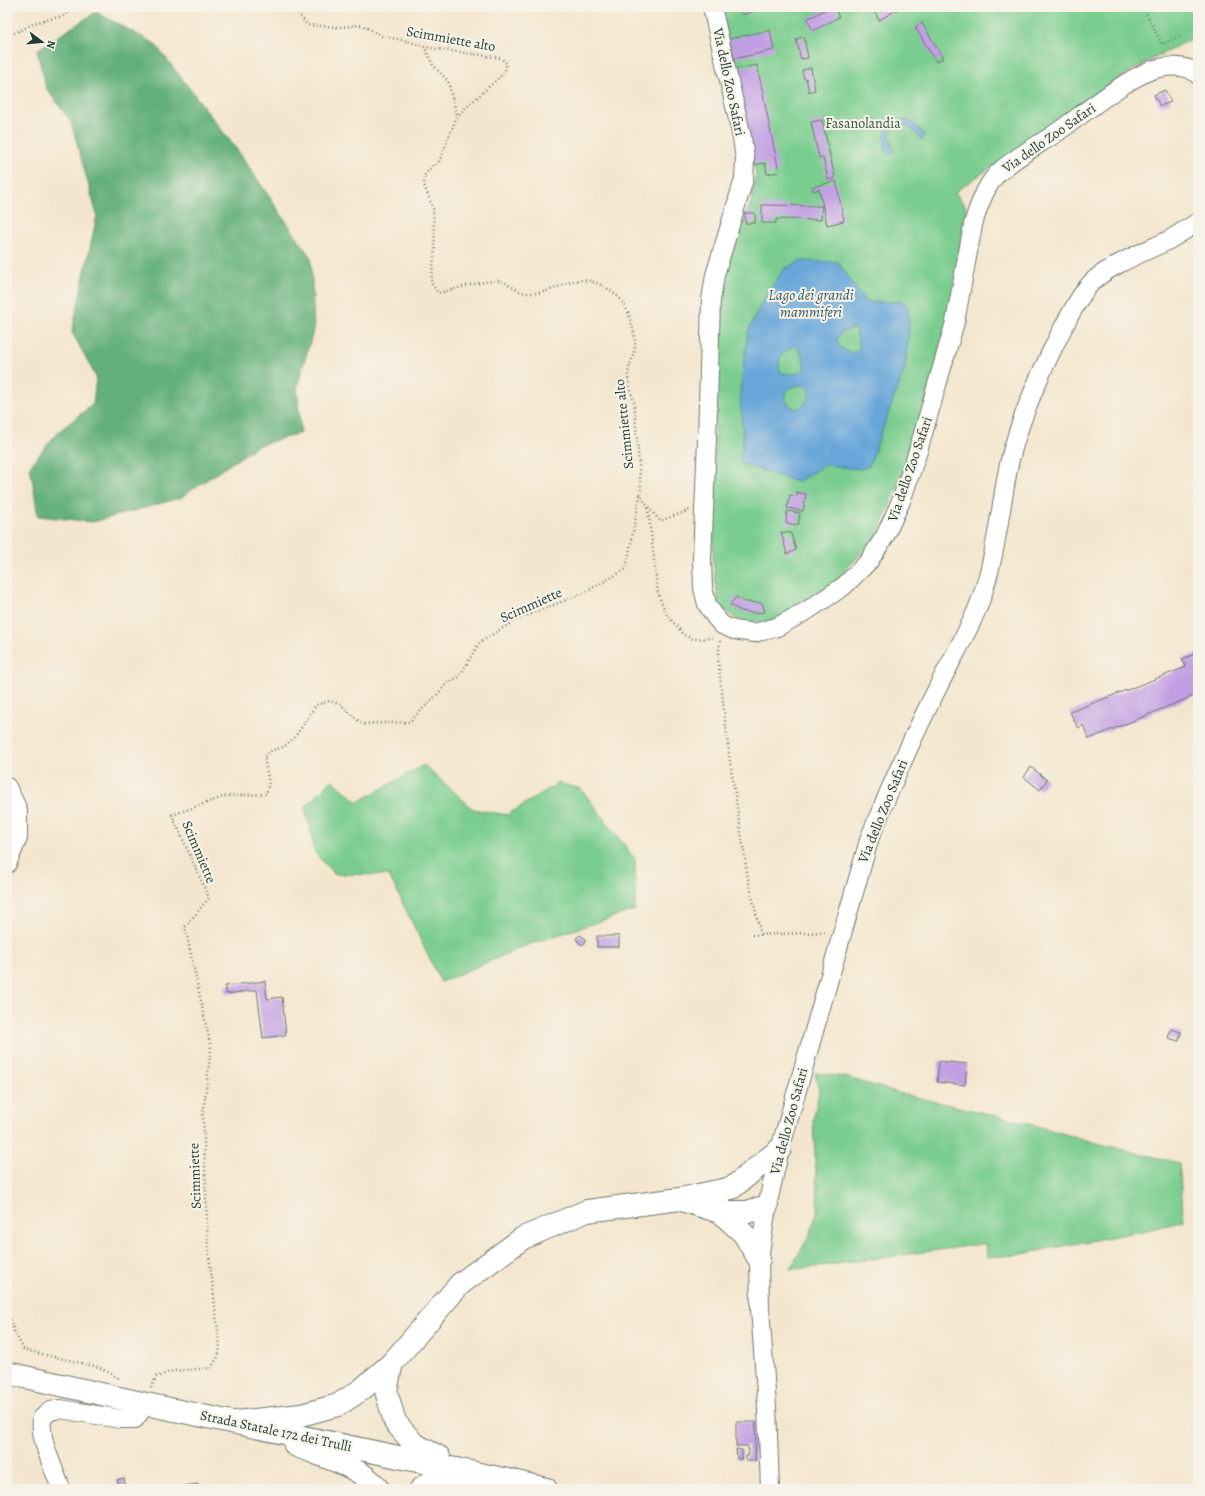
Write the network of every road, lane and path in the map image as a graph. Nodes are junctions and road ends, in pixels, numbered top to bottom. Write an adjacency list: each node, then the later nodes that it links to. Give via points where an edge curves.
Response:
1 (80, 7): 6 (path, via 63,16 38,22)
2 (292, 7): 7 (path, Scimmiette alto, via 308,25 362,25 382,36)
3 (712, 7): 12 (street, Via dello Zoo Safari, via 745,160 744,179 715,275 711,300)
4 (1143, 7): 5 (path, via 1162,44)
5 (1180, 36)
6 (7, 37)
7 (423, 46): 9 (path, via 433,65 448,81); 9 (path, Scimmiette alto, via 501,58 507,64 504,73)
8 (1198, 74): 14 (street, Via dello Zoo Safari, via 1194,70 1174,66 1151,71 1128,82 998,174 976,213 953,330 901,501 885,536 869,561 844,586 808,610 777,627 754,633)
9 (457, 116): 11 (path, Scimmiette alto, via 439,162 424,176 424,185 433,209 435,249 431,283 438,293 501,281 528,293 584,280 600,284 613,292 629,314 636,343 628,374 634,401)
10 (1198, 222): 17 (street, Via dello Zoo Safari, via 1170,240 1104,272 1091,282 1053,347 1017,436 981,600 888,793 870,836)
11 (640, 495): 13 (path); 29 (path, Scimmiette, via 626,569 584,593 516,620 480,642 459,677 447,683 409,722 362,724 340,704 330,701 316,706 295,737 264,757 270,784 266,794 226,796 172,815 208,898 185,927 211,1048 203,1116 208,1247 220,1348 212,1368 172,1371 156,1377 151,1388)
12 (704, 505): 13 (path, via 660,521); 14 (street, Via dello Zoo Safari, via 703,588 707,604)
13 (648, 507): 14 (path, via 658,594 667,615 684,635 693,639)
14 (722, 631): 19 (path, via 718,659 730,762 748,878)
15 (7, 787): 16 (street, via 18,810 18,838)
16 (7, 864)
17 (843, 931): 19 (path); 20 (street, Via dello Zoo Safari)
18 (752, 935): 19 (path)
19 (761, 935)
20 (780, 1149): 21 (main road); 23 (street, Via dello Zoo Safari)
21 (732, 1188): 22 (main road); 23 (main road, via 751,1194)
22 (680, 1199): 24 (main road); 27 (main road, via 587,1211 523,1238 460,1284)
23 (767, 1206): 24 (main road, via 748,1212); 25 (street, Via dello Zoo Safari)
24 (720, 1212): 25 (main road, via 744,1234)
25 (759, 1259): 37 (street, Via dello Zoo Safari)
26 (7, 1308): 29 (path, via 14,1332 24,1350 99,1367 126,1383)
27 (392, 1363): 30 (main road, via 361,1390 338,1404 301,1415); 31 (main road, via 386,1391 395,1422 414,1444)
28 (7, 1373): 29 (main road, Strada Statale 172 dei Trulli)
29 (138, 1402): 30 (main road, Strada Statale 172 dei Trulli); 33 (street, via 135,1420 60,1409 50,1411 42,1418 43,1438)
30 (236, 1422): 31 (main road, Strada Statale 172 dei Trulli); 34 (main road, via 347,1466 373,1481)
31 (467, 1471): 32 (main road, Strada Statale 172 dei Trulli)
32 (508, 1480): 35 (main road, via 436,1482); 36 (main road, Strada Statale 172 dei Trulli)
33 (61, 1489)
34 (378, 1489)
35 (421, 1489)
36 (546, 1489)
37 (770, 1489)

